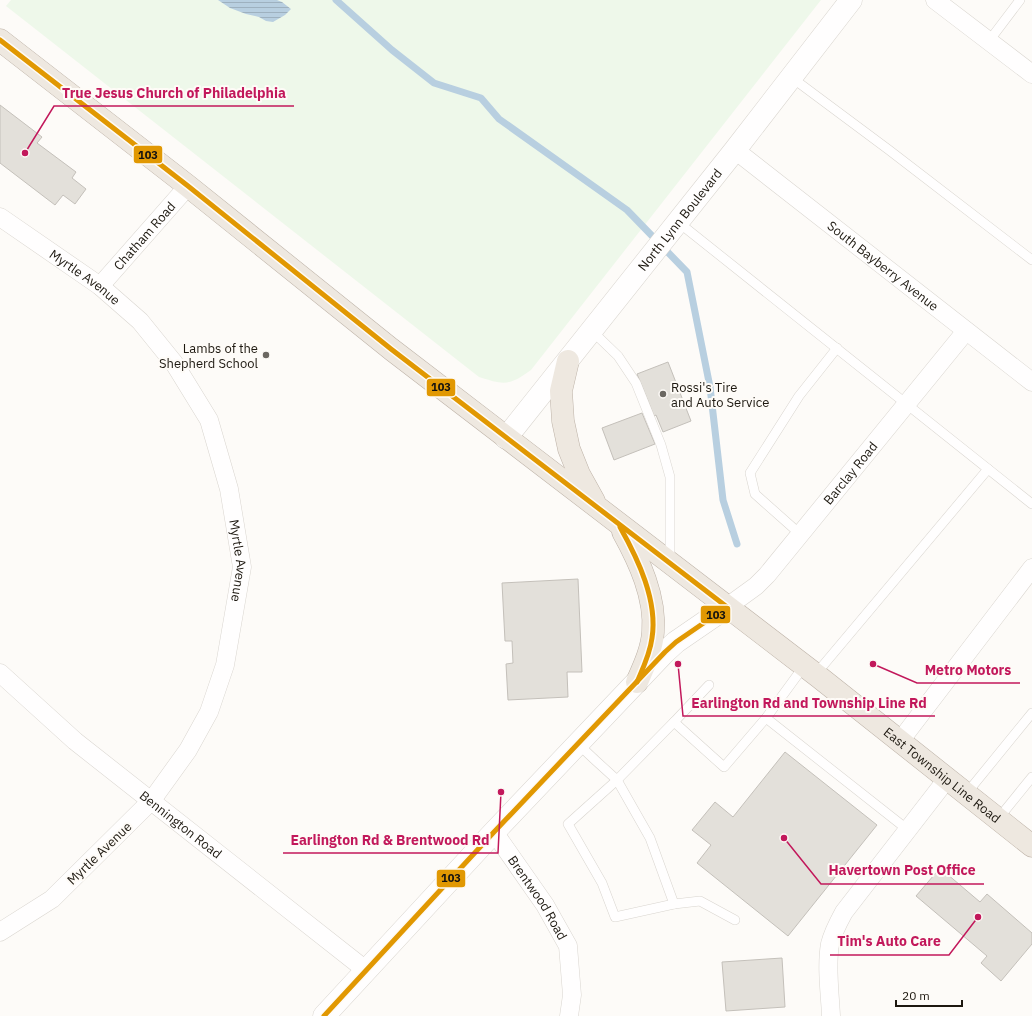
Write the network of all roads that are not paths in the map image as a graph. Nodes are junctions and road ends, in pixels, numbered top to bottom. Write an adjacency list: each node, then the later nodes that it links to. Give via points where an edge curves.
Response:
1 (851, 0): 7 (street, North Lynn Boulevard)
2 (936, 0): 5 (street)
3 (1020, 0): 5 (lane)
4 (0, 40): 9 (highway, East Township Line Road)
5 (989, 41): 6 (street)
6 (1032, 74)
7 (791, 77): 8 (street, North Lynn Boulevard); 12 (lane)
8 (735, 150): 11 (street, North Lynn Boulevard); 15 (street, South Bayberry Avenue)
9 (188, 186): 13 (street, Chatham Road); 20 (highway, East Township Line Road)
10 (0, 217): 13 (street, Myrtle Avenue)
11 (672, 229): 14 (street, North Lynn Boulevard); 16 (lane)
12 (1032, 260)
13 (100, 286): 42 (street, Myrtle Avenue, via 140,321 156,340 174,363 209,420 229,490 242,567 225,666 209,712 188,750)
14 (591, 330): 17 (street, North Lynn Boulevard); 26 (lane, via 618,356 636,383 662,445 670,477)
15 (966, 331): 18 (street, South Bayberry Avenue); 19 (street, Barclay Road)
16 (837, 348): 19 (lane); 25 (lane, via 799,396 750,473 755,494)
17 (568, 361): 20 (street, North Lynn Boulevard); 23 (highway, via 561,392 563,421 569,449)
18 (1032, 382)
19 (907, 404): 21 (lane); 25 (street, Barclay Road)
20 (506, 438): 23 (highway, East Township Line Road)
21 (988, 469): 22 (lane); 29 (lane)
22 (1032, 504)
23 (597, 508): 24 (highway, East Township Line Road)
24 (618, 524): 26 (highway, East Township Line Road); 31 (highway, via 636,556 652,607 654,631 648,656)
25 (800, 534): 28 (street, Barclay Road, via 767,576)
26 (670, 563): 28 (highway, East Township Line Road)
27 (1032, 568): 36 (street)
28 (727, 607): 29 (highway, East Township Line Road); 31 (street, via 676,642)
29 (810, 670): 34 (lane); 36 (highway, East Township Line Road)
30 (0, 673): 42 (street, Bennington Road, via 75,741)
31 (637, 682): 37 (street)
32 (709, 685): 35 (lane)
33 (1032, 713): 41 (lane)
34 (766, 718): 35 (lane, via 724,767); 44 (lane)
35 (674, 722): 40 (lane)
36 (900, 741): 39 (highway, East Township Line Road)
37 (578, 744): 40 (lane); 45 (street)
38 (1032, 777): 43 (lane)
39 (947, 779): 41 (highway, East Township Line Road); 44 (street)
40 (618, 780): 47 (lane, via 650,838); 47 (lane, via 568,824 602,884 615,917)
41 (966, 794): 43 (highway, East Township Line Road)
42 (152, 800): 49 (street, Myrtle Avenue, via 52,899); 50 (street, Bennington Road)
43 (998, 819): 46 (highway, East Township Line Road)
44 (908, 830): 53 (street, via 835,927 828,960)
45 (494, 832): 50 (street); 52 (street, Brentwood Road, via 545,905 568,946 572,995)
46 (1032, 846)
47 (674, 904): 48 (lane, via 700,902)
48 (735, 920)
49 (0, 932)
50 (367, 971): 51 (street)
51 (324, 1016)
52 (569, 1016)
53 (830, 1016)

